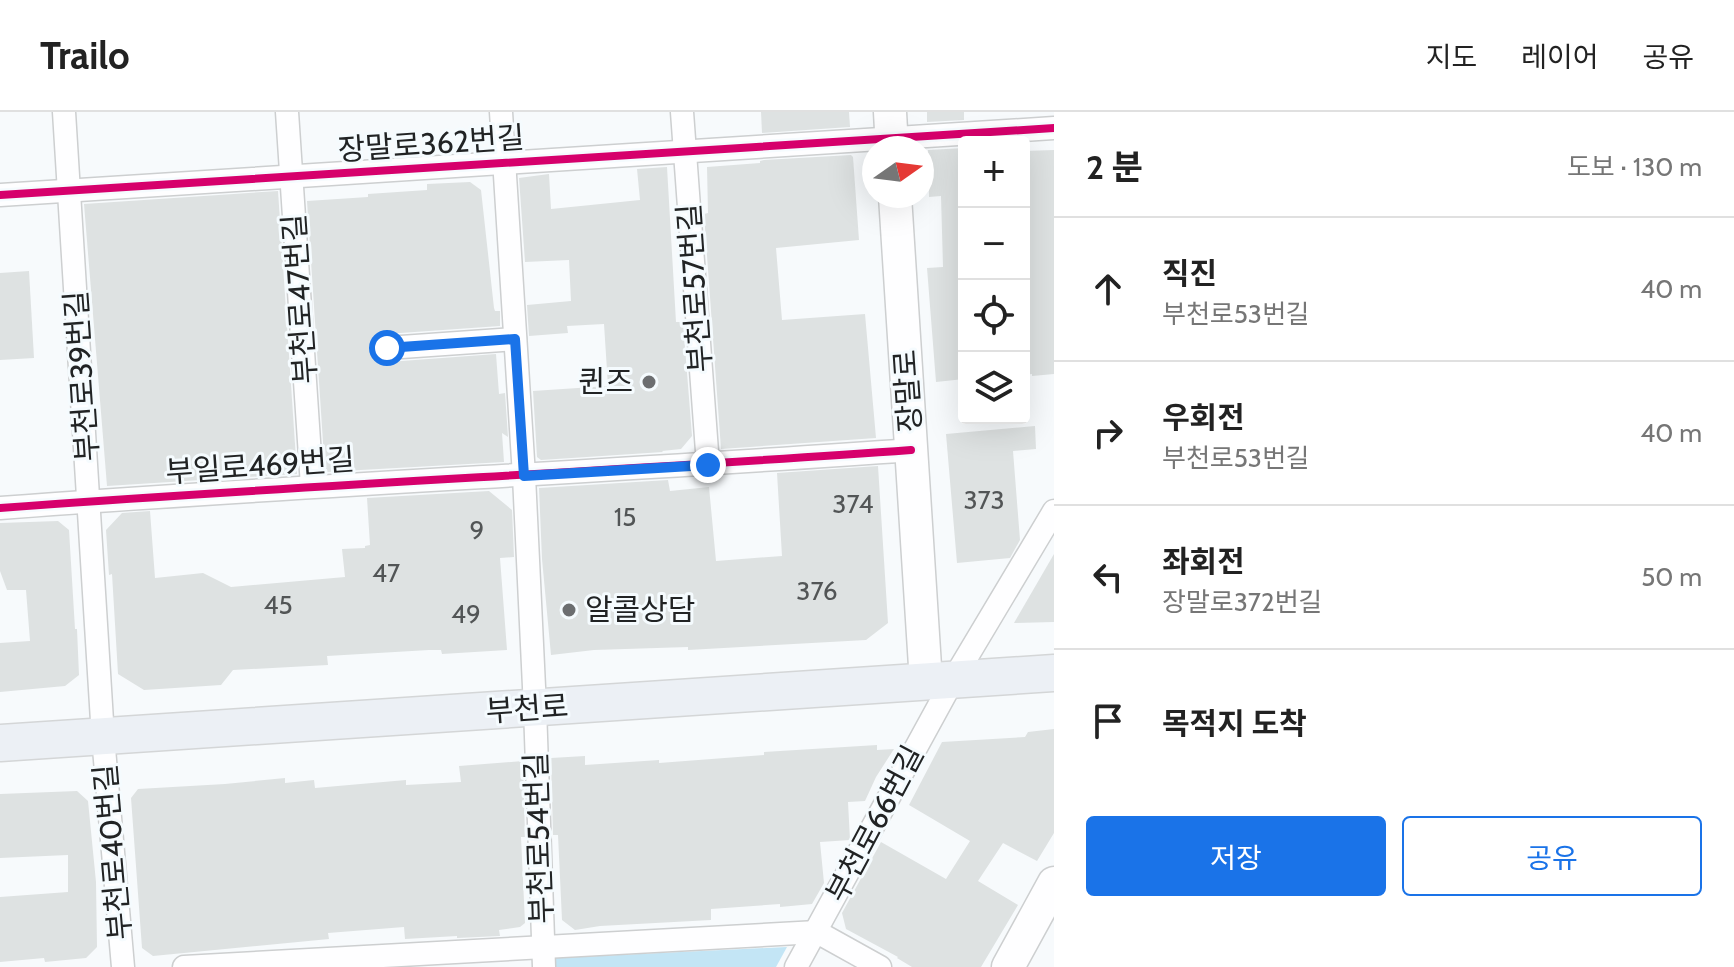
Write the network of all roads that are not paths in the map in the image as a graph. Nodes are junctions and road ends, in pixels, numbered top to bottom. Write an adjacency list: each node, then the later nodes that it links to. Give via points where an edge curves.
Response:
1 (64, 112): 10 (street, 부천로39번길)
2 (287, 112): 9 (street, 부천로47번길)
3 (501, 112): 8 (street, 부천로54번길)
4 (682, 112): 7 (street, 부천로57번길)
5 (1054, 128): 6 (street, 장말로362번길)
6 (891, 133): 7 (street, 장말로362번길)
7 (684, 152): 8 (street, 장말로362번길); 16 (street, 부천로57번길)
8 (505, 163): 9 (street, 장말로362번길); 13 (street, 부천로54번길)
9 (292, 177): 10 (street, 장말로362번길); 18 (street, 부천로47번길)
10 (70, 191): 11 (street, 장말로362번길); 19 (street, 부천로39번길)
11 (0, 195)
12 (896, 208): 15 (street, 장말로)
13 (515, 339): 14 (street); 17 (street, 부천로54번길)
14 (387, 348)
15 (911, 450): 16 (street, 부일로469번길); 23 (street, 장말로)
16 (708, 465): 17 (street, 부일로469번길)
17 (524, 476): 18 (street, 부일로469번길); 24 (street, 부천로54번길)
18 (312, 486): 19 (street, 부일로469번길)
19 (90, 501): 20 (street, 부일로469번길); 25 (street, 부천로39번길)
20 (0, 508)
21 (1054, 511): 23 (street, 부천로66번길)
22 (1054, 673): 23 (main road, 부천로)
23 (940, 681): 24 (main road, 부천로); 28 (street, 부천로66번길)
24 (535, 708): 25 (main road, 부천로); 29 (street, 부천로54번길)
25 (103, 737): 26 (main road, 부천로); 31 (street, 부천로40번길)
26 (0, 743)
27 (1054, 883): 35 (street)
28 (817, 932): 29 (street); 33 (street, 부천로66번길); 34 (street)
29 (544, 957): 30 (street)
30 (341, 963): 32 (street)
31 (123, 967)
32 (184, 967)
33 (796, 967)
34 (880, 967)
35 (1008, 967)

